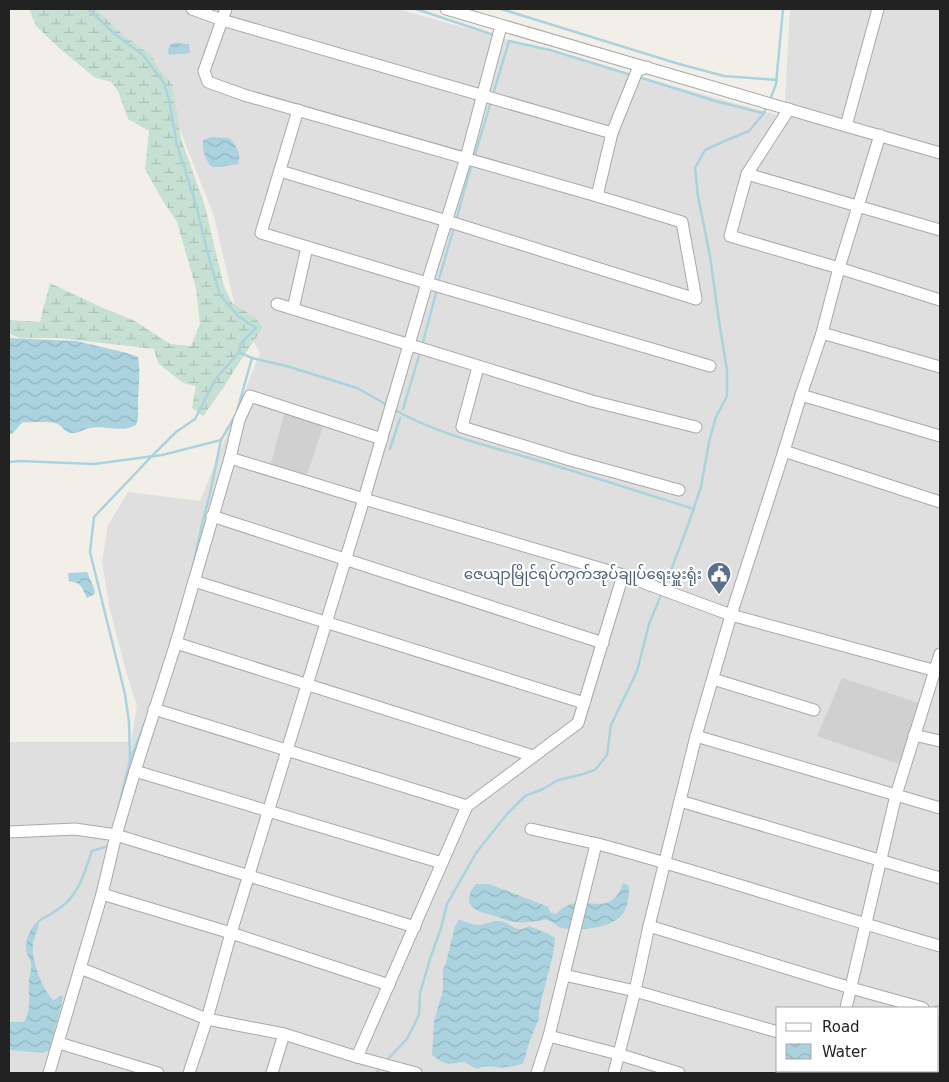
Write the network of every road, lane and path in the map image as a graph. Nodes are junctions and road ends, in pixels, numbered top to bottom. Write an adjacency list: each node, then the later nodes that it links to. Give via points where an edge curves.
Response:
1 (192, 9): 5 (street)
2 (226, 9): 5 (street)
3 (446, 9): 6 (street)
4 (878, 9): 11 (street)
5 (222, 20): 8 (street); 10 (street, via 204,71 208,82)
6 (502, 26): 7 (street); 8 (street)
7 (647, 67): 9 (street); 12 (street, via 637,71)
8 (482, 94): 12 (street); 15 (street)
9 (785, 108): 11 (street); 17 (street)
10 (298, 110): 15 (street); 16 (street)
11 (846, 126): 13 (street)
12 (612, 133): 18 (street)
13 (880, 135): 14 (street); 19 (street)
14 (940, 153)
15 (466, 158): 18 (street); 20 (street)
16 (280, 171): 20 (street); 22 (street, via 261,233)
17 (747, 174): 19 (street); 23 (street, via 730,236)
18 (597, 196): 20 (street, via 682,222 696,299)
19 (858, 207): 21 (street); 23 (street)
20 (447, 221): 24 (street)
21 (940, 230)
22 (307, 247): 24 (street); 27 (street)
23 (839, 268): 25 (street); 28 (street)
24 (427, 283): 29 (street); 30 (street)
25 (940, 300)
26 (277, 304): 27 (street)
27 (293, 309): 29 (street)
28 (822, 333): 32 (street); 33 (street)
29 (409, 345): 31 (street); 36 (street)
30 (710, 366)
31 (478, 367): 34 (street, via 592,401); 39 (street, via 462,427)
32 (940, 367)
33 (801, 395): 35 (street); 37 (street)
34 (696, 427)
35 (940, 436)
36 (382, 438): 38 (street, via 250,396 239,420); 40 (street)
37 (784, 451): 41 (street); 46 (street)
38 (230, 458): 40 (street); 42 (street)
39 (679, 490)
40 (364, 499): 43 (street); 44 (street)
41 (940, 502)
42 (212, 516): 43 (street); 45 (street)
43 (346, 559): 47 (street); 49 (street)
44 (624, 575): 46 (street); 49 (street)
45 (194, 581): 47 (street); 48 (street)
46 (732, 615): 51 (street); 52 (street)
47 (326, 622): 53 (street); 54 (street)
48 (176, 643): 53 (street); 55 (street)
49 (603, 643): 54 (street)
50 (940, 654): 51 (street)
51 (938, 671): 57 (street)
52 (713, 679): 56 (street); 58 (street)
53 (307, 685): 60 (street); 61 (street)
54 (584, 704): 61 (street, via 578,723)
55 (154, 708): 60 (street); 62 (street)
56 (814, 710)
57 (914, 735): 59 (street); 63 (street)
58 (696, 736): 63 (street); 64 (street)
59 (940, 741)
60 (287, 750): 65 (street); 67 (street)
61 (533, 756): 65 (street)
62 (135, 771): 67 (street); 70 (street)
63 (896, 795): 66 (street); 72 (street)
64 (680, 801): 72 (street); 74 (street)
65 (467, 806): 73 (street)
66 (940, 808)
67 (269, 811): 73 (street); 75 (street)
68 (531, 830): 71 (street)
69 (9, 832): 70 (street, via 75,829)
70 (116, 835): 75 (street); 77 (street)
71 (596, 844): 74 (street); 84 (street)
72 (880, 861): 76 (street); 78 (street)
73 (442, 863): 80 (street)
74 (664, 863): 78 (street); 79 (street)
75 (249, 876): 80 (street); 81 (street)
76 (940, 878)
77 (102, 894): 81 (street); 83 (street)
78 (866, 925): 82 (street); 86 (street)
79 (649, 926): 86 (street); 87 (street)
80 (415, 927): 85 (street)
81 (231, 933): 85 (street); 90 (street)
82 (940, 946)
83 (80, 968): 90 (street); 94 (street)
84 (564, 975): 87 (street); 93 (street)
85 (389, 986): 96 (street)
86 (851, 988): 88 (street); 89 (street)
87 (635, 991): 91 (street); 95 (street)
88 (846, 1007)
89 (919, 1007)
90 (207, 1019): 92 (street); 99 (street)
91 (776, 1031)
92 (284, 1034): 96 (street); 100 (street)
93 (549, 1036): 95 (street); 102 (street)
94 (59, 1043): 97 (street); 98 (street)
95 (618, 1054): 103 (street); 104 (street)
96 (357, 1057): 101 (street)
97 (49, 1073)
98 (158, 1073)
99 (189, 1073)
100 (272, 1073)
101 (416, 1073)
102 (537, 1073)
103 (614, 1073)
104 (679, 1073)

